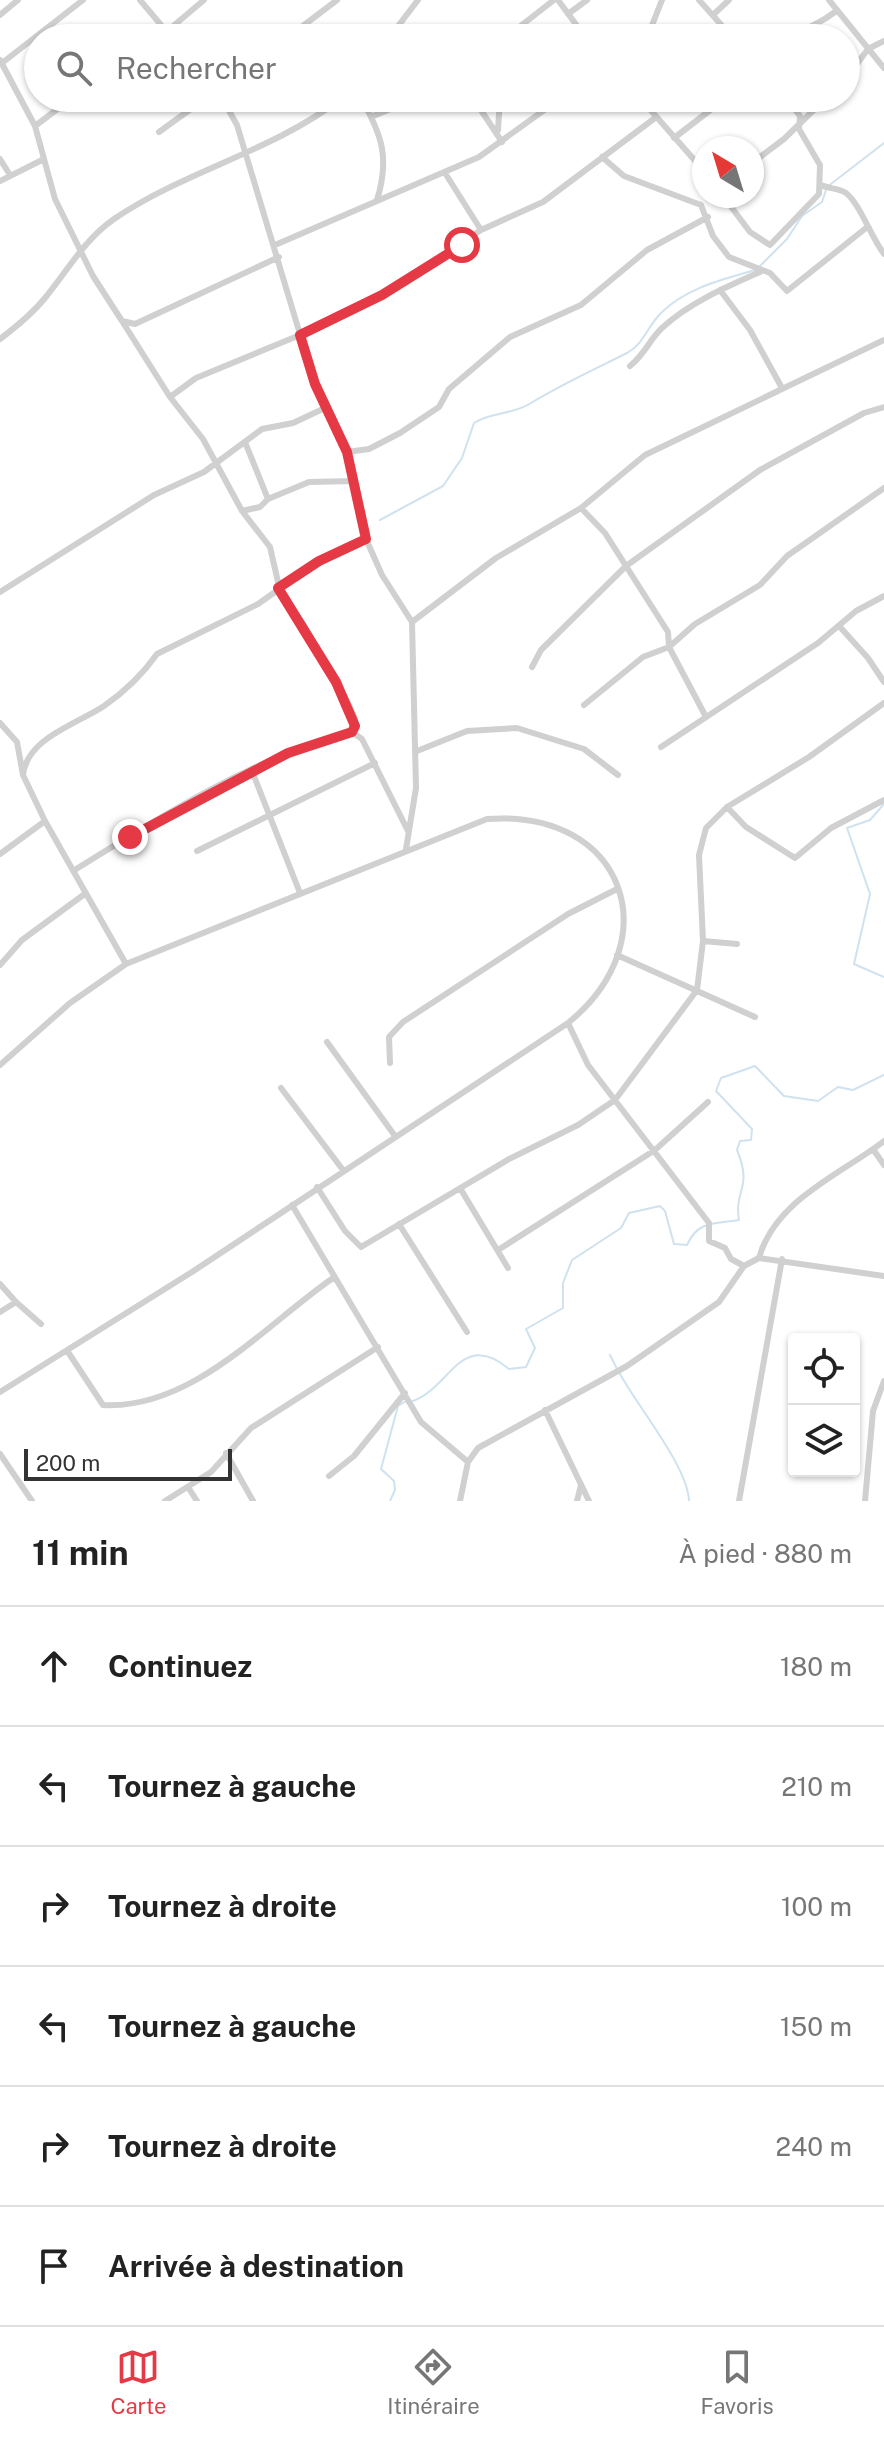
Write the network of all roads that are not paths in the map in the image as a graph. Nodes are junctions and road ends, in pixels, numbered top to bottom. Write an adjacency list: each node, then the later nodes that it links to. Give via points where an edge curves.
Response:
1 (18, 0): 16 (street)
2 (83, 0): 17 (street)
3 (140, 0): 18 (street)
4 (204, 0): 19 (street)
5 (337, 0): 20 (street)
6 (418, 0): 21 (street)
7 (556, 0): 14 (street); 22 (street)
8 (587, 0): 14 (street)
9 (662, 0): 24 (street)
10 (699, 0): 15 (street)
11 (729, 0): 15 (street)
12 (829, 0): 13 (street)
13 (837, 10): 26 (street); 27 (street)
14 (568, 14): 23 (street)
15 (714, 14): 25 (street)
16 (0, 15)
17 (51, 24)
18 (160, 24)
19 (180, 24)
20 (305, 24)
21 (400, 24)
22 (524, 24)
23 (576, 24)
24 (653, 24)
25 (722, 24)
26 (814, 24)
27 (848, 24)
28 (860, 39): 31 (street)
29 (884, 41): 31 (street)
30 (24, 45): 33 (street)
31 (868, 49): 32 (street); 34 (street)
32 (860, 60)
33 (1, 62): 35 (street)
34 (884, 68)
35 (24, 105)
36 (28, 112): 53 (street)
37 (54, 112): 53 (street)
38 (187, 112): 54 (street)
39 (230, 112): 59 (street)
40 (322, 112): 59 (street)
41 (368, 112): 50 (street)
42 (383, 112): 50 (street)
43 (483, 112): 55 (street)
44 (499, 112): 55 (street)
45 (542, 112): 57 (street)
46 (650, 112): 51 (street)
47 (708, 112): 56 (street)
48 (797, 112): 52 (street)
49 (810, 112): 52 (street)
50 (371, 117): 68 (street, via 385,157)
51 (655, 118): 56 (street); 60 (street)
52 (802, 119): 58 (street); 67 (street, via 799,129 817,156)
53 (35, 126): 63 (street)
54 (159, 132)
55 (497, 132): 57 (street)
56 (674, 138): 61 (street)
57 (502, 142): 64 (street)
58 (764, 154)
59 (246, 155): 75 (street); 76 (street, via 126,212)
60 (602, 157): 70 (street, via 624,176 696,202); 72 (street, via 543,202)
61 (692, 158)
62 (0, 159): 65 (street)
63 (44, 159): 65 (street); 76 (street, via 55,199)
64 (445, 173): 68 (street); 72 (street)
65 (10, 175): 66 (street)
66 (0, 181)
67 (821, 185): 69 (street, via 812,203 770,245 750,232); 71 (street, via 848,195)
68 (377, 201): 75 (street)
69 (732, 208)
70 (708, 217): 79 (street, via 713,236 729,257); 91 (street, via 647,250 581,305 510,337 449,389 439,407 385,443)
71 (866, 228): 74 (street); 79 (street, via 790,290 770,273)
72 (481, 230): 82 (street, via 382,295)
73 (884, 239): 74 (street)
74 (874, 241): 77 (street)
75 (275, 245): 78 (street)
76 (82, 249): 81 (street); 83 (street, via 43,301)
77 (884, 254)
78 (279, 257): 81 (street, via 141,322); 82 (street)
79 (760, 272): 80 (street)
80 (720, 290): 85 (street, via 659,330 647,352); 86 (street)
81 (122, 321): 87 (street)
82 (300, 335): 87 (street, via 196,378); 89 (street)
83 (0, 339)
84 (883, 342): 86 (street)
85 (630, 366)
86 (782, 388): 96 (street, via 645,455)
87 (170, 397): 92 (street)
88 (884, 407): 99 (street, via 760,470)
89 (325, 408): 90 (street, via 293,423 269,426); 91 (street)
90 (245, 442): 92 (street); 95 (street)
91 (347, 452): 93 (street)
92 (216, 463): 97 (street); 101 (street, via 154,495)
93 (354, 481): 95 (street, via 309,482); 98 (street)
94 (884, 488): 105 (street, via 787,556 760,585 695,624)
95 (268, 499): 97 (street)
96 (581, 508): 99 (street); 103 (street, via 496,558)
97 (242, 511): 100 (street, via 270,547)
98 (366, 539): 100 (street); 103 (street)
99 (626, 566): 105 (street, via 668,632); 106 (street, via 541,650)
100 (278, 588): 112 (street, via 349,705 355,719); 117 (street, via 258,604 157,654 103,707 53,733 24,763)
101 (0, 592)
102 (884, 596): 104 (street)
103 (412, 622): 114 (street)
104 (840, 627): 107 (street); 110 (street)
105 (669, 647): 109 (street, via 643,657); 110 (street)
106 (532, 667)
107 (884, 682)
108 (884, 703): 120 (street)
109 (584, 705)
110 (706, 717): 113 (street)
111 (0, 723): 117 (street, via 17,742)
112 (352, 732): 115 (street); 116 (street)
113 (661, 747)
114 (417, 751): 118 (street, via 467,731 517,728 584,749); 123 (street)
115 (375, 763): 121 (street); 123 (street)
116 (252, 771): 121 (street); 127 (street)
117 (23, 775): 122 (street)
118 (618, 775)
119 (884, 800): 120 (street, via 831,828 795,858 746,827)
120 (727, 807): 131 (street, via 702,838)
121 (270, 814): 126 (street); 130 (street)
122 (45, 821): 125 (street); 127 (street)
123 (408, 831): 124 (street)
124 (406, 849): 128 (street, via 487,819 535,819 585,840 604,861); 130 (street)
125 (2, 850)
126 (197, 851)
127 (73, 871): 129 (street)
128 (617, 889): 133 (street, via 624,926); 140 (street, via 568,914 403,1022 389,1037)
129 (86, 893): 134 (street); 135 (street, via 22,940)
130 (300, 893): 134 (street)
131 (703, 941): 132 (street); 136 (street)
132 (737, 944)
133 (617, 955): 136 (street); 138 (street, via 602,989)
134 (126, 964): 141 (street, via 70,1003)
135 (0, 965)
136 (697, 990): 137 (street); 143 (street)
137 (755, 1017)
138 (568, 1023): 143 (street, via 583,1057); 145 (street)
139 (327, 1042): 145 (street)
140 (390, 1063)
141 (0, 1065)
142 (281, 1088): 150 (street)
143 (615, 1100): 148 (street); 152 (street)
144 (708, 1102): 148 (street)
145 (395, 1136): 150 (street)
146 (884, 1141): 147 (street)
147 (873, 1149): 149 (street); 156 (street, via 812,1188 769,1230)
148 (655, 1150): 155 (street); 158 (street, via 709,1223 709,1241)
149 (884, 1165)
150 (343, 1170): 151 (street)
151 (317, 1187): 153 (street); 154 (street, via 356,1245 366,1245)
152 (460, 1188): 154 (street); 155 (street)
153 (292, 1205): 161 (street); 168 (street)
154 (399, 1224): 166 (street)
155 (498, 1250): 159 (street)
156 (759, 1258): 157 (street); 158 (street)
157 (782, 1259): 160 (street); 186 (street)
158 (744, 1266): 172 (street, via 719,1302 627,1366)
159 (508, 1268)
160 (884, 1276)
161 (333, 1278): 167 (street); 168 (street, via 219,1365 157,1398 103,1405)
162 (0, 1284): 163 (street)
163 (16, 1302): 164 (street); 165 (street)
164 (0, 1312)
165 (41, 1324)
166 (467, 1332)
167 (378, 1347): 171 (street); 173 (street, via 251,1428)
168 (68, 1352): 170 (street)
169 (884, 1381): 187 (street, via 873,1411)
170 (0, 1392)
171 (406, 1395): 175 (street, via 430,1433); 176 (street, via 354,1456)
172 (545, 1410): 175 (street, via 478,1448); 177 (street)
173 (226, 1453): 178 (street, via 211,1472); 182 (street)
174 (0, 1454): 179 (street)
175 (468, 1462): 183 (street)
176 (329, 1476)
177 (581, 1485): 184 (street); 185 (street)
178 (188, 1487): 180 (street); 181 (street)
179 (32, 1501)
180 (165, 1501)
181 (197, 1501)
182 (253, 1501)
183 (460, 1501)
184 (577, 1501)
185 (589, 1501)
186 (739, 1501)
187 (865, 1501)

